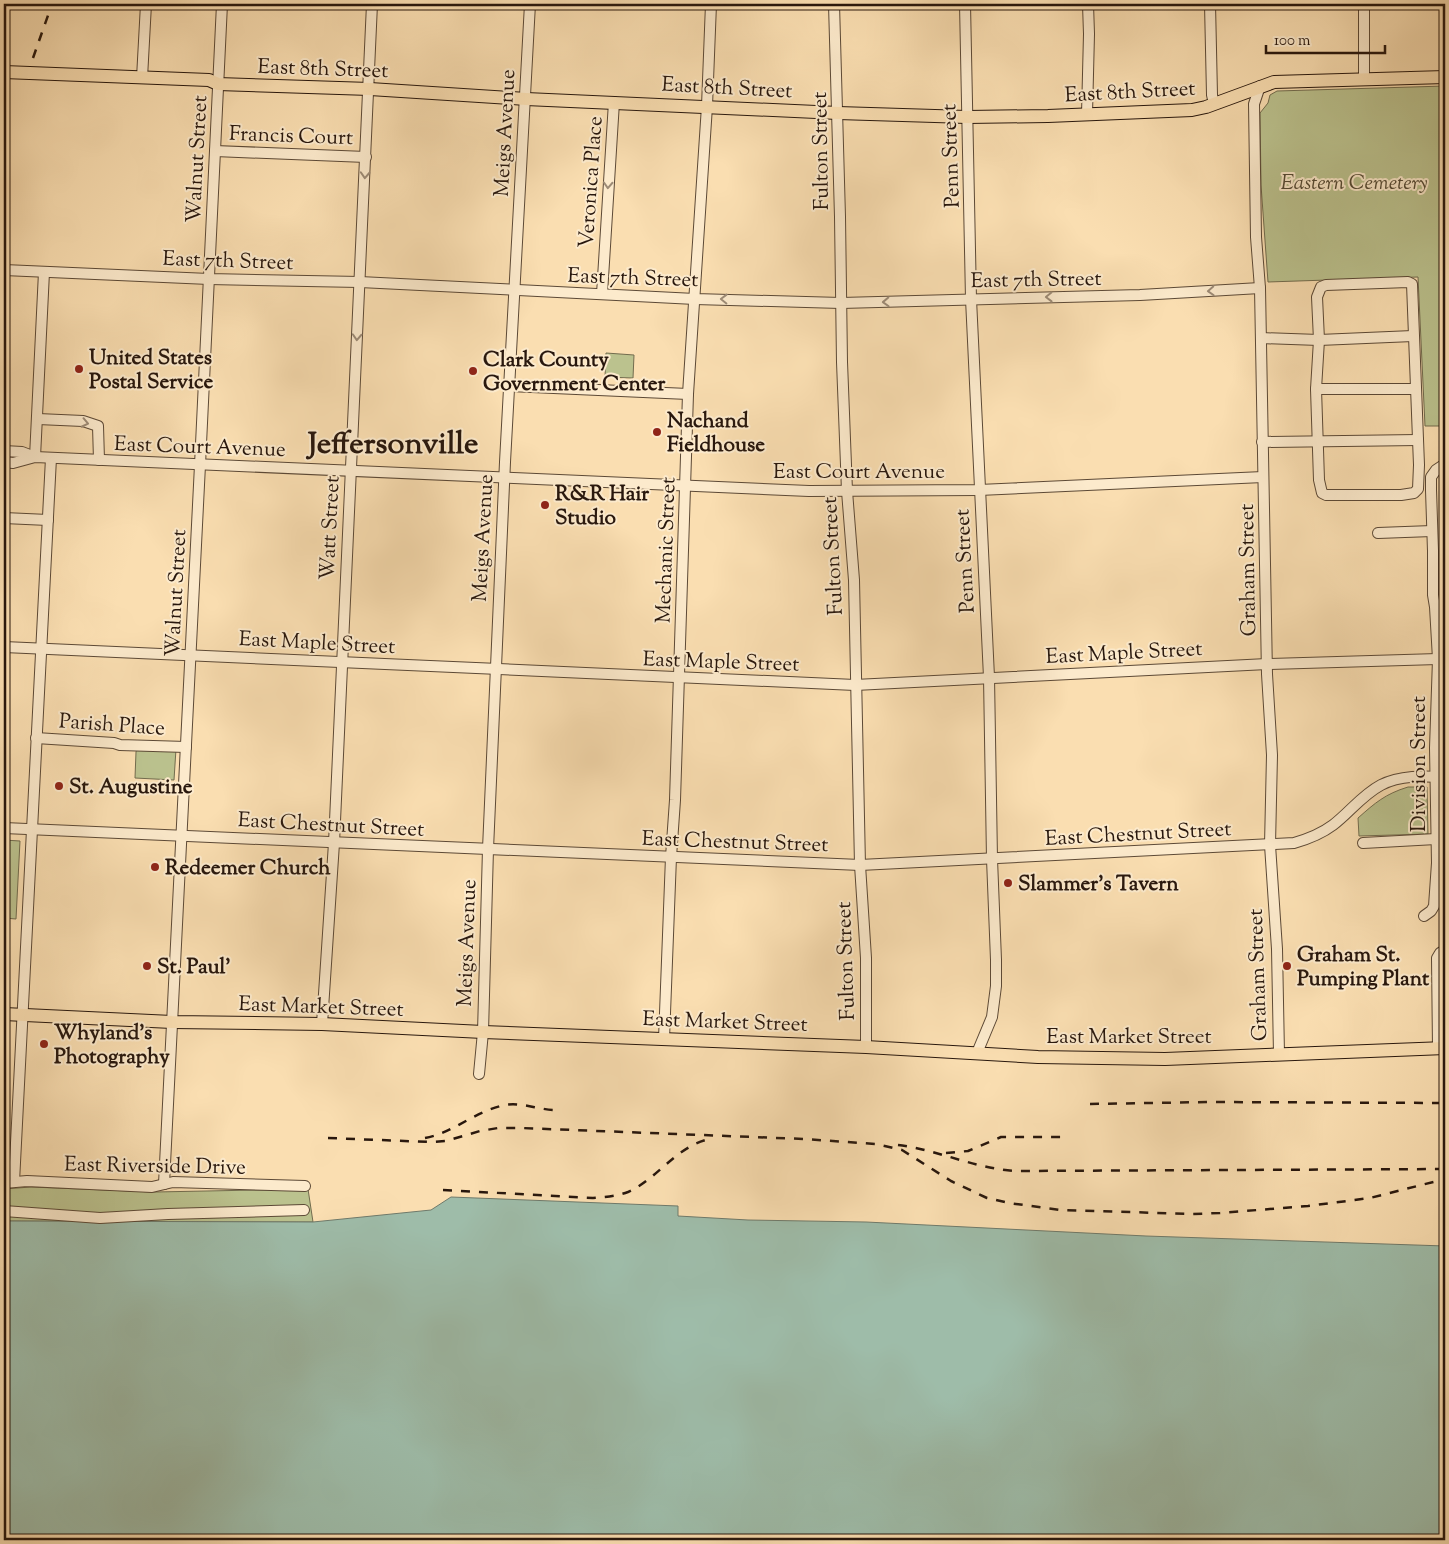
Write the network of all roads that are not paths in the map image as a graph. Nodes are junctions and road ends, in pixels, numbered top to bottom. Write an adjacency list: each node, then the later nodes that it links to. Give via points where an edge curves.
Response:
1 (146, 4): 13 (street)
2 (222, 4): 15 (street, Walnut Street)
3 (372, 4): 17 (street, Watt Street)
4 (530, 4): 18 (street, Meigs Avenue)
5 (711, 4): 21 (street, Mechanic Street)
6 (834, 4): 22 (street, Fulton Street)
7 (965, 4): 24 (street, Penn Street)
8 (1088, 4): 23 (street)
9 (1210, 4): 20 (street)
10 (1364, 4): 14 (street)
11 (4, 72): 13 (main road, East 8th Street)
12 (1445, 77): 14 (main road, East 8th Street)
13 (142, 78): 15 (main road, East 8th Street, via 209,80)
14 (1364, 78): 16 (main road, East 8th Street, via 1274,82)
15 (218, 84): 17 (main road, East 8th Street); 25 (street, Walnut Street)
16 (1260, 86): 20 (main road, East 8th Street); 31 (street, Graham Street, via 1254,104)
17 (370, 89): 18 (main road, East 8th Street); 26 (street, Watt Street)
18 (526, 98): 19 (main road, East 8th Street); 32 (street, Meigs Avenue)
19 (614, 102): 21 (main road, East 8th Street); 33 (street, Veronica Place, one-way to 33)
20 (1214, 104): 23 (main road, East 8th Street, via 1192,110)
21 (707, 106): 22 (main road, East 8th Street); 34 (street, Mechanic Street)
22 (838, 113): 24 (main road, East 8th Street); 36 (street, Fulton Street)
23 (1087, 114): 24 (main road, East 8th Street)
24 (967, 116): 35 (street, Penn Street)
25 (215, 151): 26 (street, Francis Court); 29 (street, Walnut Street)
26 (366, 157): 30 (street, Watt Street, one-way to 30)
27 (4, 270): 28 (street, East 7th Street)
28 (44, 272): 29 (street, East 7th Street); 44 (street)
29 (209, 279): 30 (street, East 7th Street); 53 (street, Walnut Street)
30 (360, 282): 32 (street, East 7th Street); 55 (street, Watt Street, one-way to 55)
31 (1260, 288): 35 (street, East 7th Street, one-way to 35); 38 (street, Graham Street)
32 (514, 291): 33 (street, East 7th Street); 40 (street, Meigs Avenue)
33 (602, 294): 34 (street, East 7th Street)
34 (695, 298): 36 (street, East 7th Street, one-way to 34); 43 (street, Mechanic Street)
35 (971, 299): 36 (street, East 7th Street, one-way to 36); 59 (street, Penn Street)
36 (841, 303): 60 (street, Fulton Street)
37 (1413, 336): 39 (street); 39 (street, via 1412,284 1326,285 1321,287 1317,298); 42 (street)
38 (1260, 338): 39 (street); 47 (street, Graham Street)
39 (1319, 340): 41 (street)
40 (509, 386): 43 (street); 56 (street, Meigs Avenue)
41 (1316, 389): 42 (street); 45 (street)
42 (1415, 389): 46 (street)
43 (688, 394): 58 (street, Mechanic Street)
44 (38, 420): 49 (street); 51 (street, one-way to 51, via 83,421 98,426)
45 (1318, 440): 46 (street); 46 (street, via 1319,480 1326,495 1414,493 1418,489); 47 (street)
46 (1418, 440)
47 (1262, 442): 57 (street, Graham Street)
48 (4, 451): 49 (street, East Court Avenue)
49 (35, 457): 50 (street, East Court Avenue); 52 (street, East Court Avenue)
50 (51, 458): 51 (street, East Court Avenue); 62 (street)
51 (99, 460): 53 (street, East Court Avenue)
52 (4, 462)
53 (200, 465): 55 (street, East Court Avenue); 70 (street, Walnut Street)
54 (1445, 466): 63 (street, Division Street, via 1431,477)
55 (351, 471): 56 (street, East Court Avenue); 72 (street, Watt Street)
56 (504, 477): 58 (street, East Court Avenue); 74 (street, Meigs Avenue)
57 (1263, 477): 59 (street, East Court Avenue); 73 (street, Graham Street)
58 (686, 485): 60 (street, East Court Avenue); 76 (street, Mechanic Street)
59 (979, 490): 60 (street, East Court Avenue); 75 (street, Penn Street)
60 (847, 491): 77 (street, Fulton Street, via 854,580)
61 (4, 518): 62 (street)
62 (48, 520): 69 (street)
63 (1432, 531): 64 (street); 65 (street, Division Street)
64 (1378, 533)
65 (1434, 551): 66 (street); 67 (street, Division Street, via 1432,590)
66 (1445, 552)
67 (1440, 608): 71 (street, Division Street)
68 (4, 647): 69 (street, East Maple Street)
69 (41, 649): 70 (street, East Maple Street); 79 (street)
70 (191, 655): 72 (street, East Maple Street); 80 (street, Walnut Street)
71 (1438, 659): 73 (street, East Maple Street); 78 (street, Division Street)
72 (342, 662): 74 (street, East Maple Street); 86 (street, Watt Street)
73 (1266, 664): 75 (street, East Maple Street); 88 (street, Graham Street, via 1272,755)
74 (495, 669): 76 (street, East Maple Street); 89 (street, Meigs Avenue)
75 (989, 677): 77 (street, East Maple Street); 91 (street, Penn Street)
76 (679, 678): 77 (street, East Maple Street); 90 (street, Mechanic Street)
77 (856, 684): 92 (street, Fulton Street)
78 (1441, 689): 81 (street, Division Street, via 1435,748)
79 (36, 738): 80 (street, Parish Place); 83 (street)
80 (186, 748): 84 (street, Walnut Street)
81 (1440, 777): 85 (street, Division Street); 88 (street, East Chestnut Street, via 1401,778 1382,785 1332,826 1310,838)
82 (4, 828): 83 (street, East Chestnut Street)
83 (32, 829): 84 (street, East Chestnut Street); 96 (street)
84 (182, 836): 86 (street, East Chestnut Street); 97 (street, Walnut Street)
85 (1436, 839): 87 (street); 93 (street, Division Street, via 1435,898 1431,911)
86 (334, 843): 89 (street, East Chestnut Street); 98 (street, Watt Street)
87 (1363, 843)
88 (1270, 845): 91 (street, East Chestnut Street); 104 (street, Graham Street, via 1277,949)
89 (488, 850): 90 (street, East Chestnut Street); 99 (street, Meigs Avenue)
90 (670, 857): 92 (street, East Chestnut Street); 100 (street, Mechanic Street)
91 (992, 859): 92 (street, East Chestnut Street); 103 (street, Penn Street, via 996,996 992,1017)
92 (860, 865): 101 (street, Fulton Street, via 866,958)
93 (1424, 916)
94 (1442, 951): 102 (street, via 1436,968)
95 (4, 1014): 96 (main road, East Market Street)
96 (22, 1015): 97 (main road, East Market Street); 106 (street)
97 (172, 1022): 98 (main road, East Market Street); 107 (street, Walnut Street)
98 (322, 1024): 99 (main road, East Market Street)
99 (483, 1032): 100 (main road, East Market Street); 105 (street, Meigs Avenue)
100 (664, 1039): 101 (main road, East Market Street)
101 (866, 1047): 103 (main road, East Market Street)
102 (1441, 1048): 104 (main road, East Market Street)
103 (977, 1053): 104 (main road, East Market Street, via 1165,1058)
104 (1279, 1054)
105 (479, 1074)
106 (9, 1183): 107 (street, East Riverside Drive, via 27,1181 152,1187)
107 (164, 1184): 108 (street, East Riverside Drive)
108 (305, 1186)
109 (304, 1210): 110 (street, via 100,1218)
110 (4, 1211)

